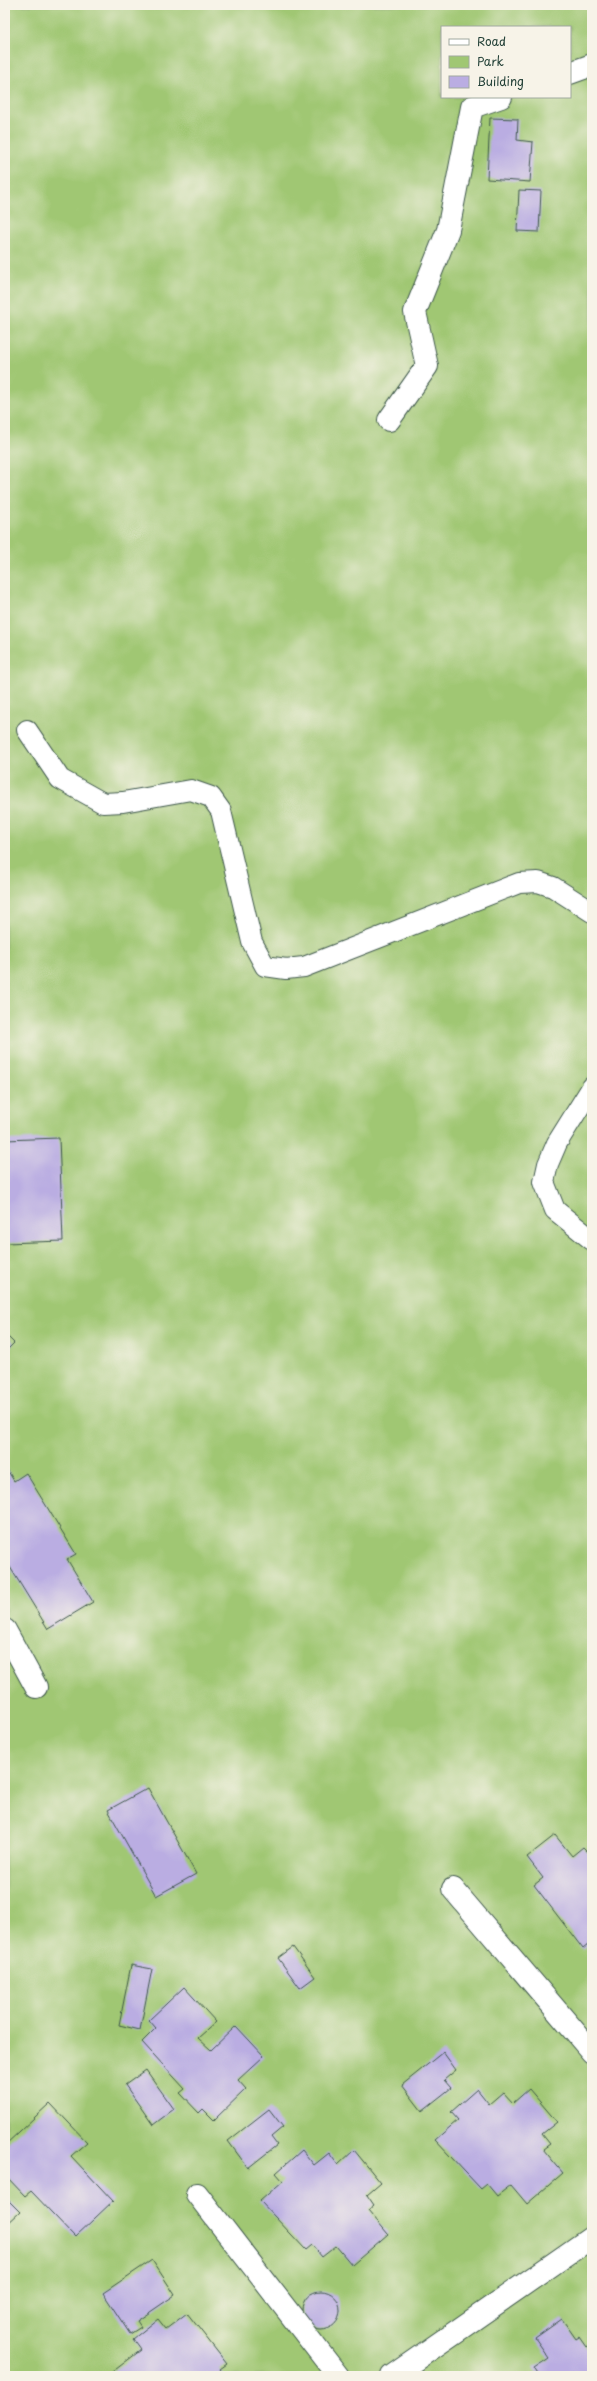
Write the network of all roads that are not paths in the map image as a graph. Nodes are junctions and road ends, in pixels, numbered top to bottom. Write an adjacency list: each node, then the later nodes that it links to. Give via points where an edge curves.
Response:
1 (592, 65): 2 (street)
2 (571, 73)
3 (498, 98): 4 (street, via 472,107 448,230 415,312 428,366)
4 (389, 420)
5 (27, 730): 6 (lane, via 60,779 103,803 191,790 210,797 221,811 252,942 265,966 286,969 304,967 520,883 538,882 553,887)
6 (592, 912)
7 (592, 1087): 8 (lane, via 557,1143 544,1182 555,1210)
8 (592, 1240)
9 (5, 1630): 10 (street)
10 (36, 1687)
11 (453, 1889): 12 (street)
12 (592, 2052)
13 (197, 2194): 15 (street)
14 (592, 2237): 16 (street)
15 (338, 2376)
16 (392, 2376)

